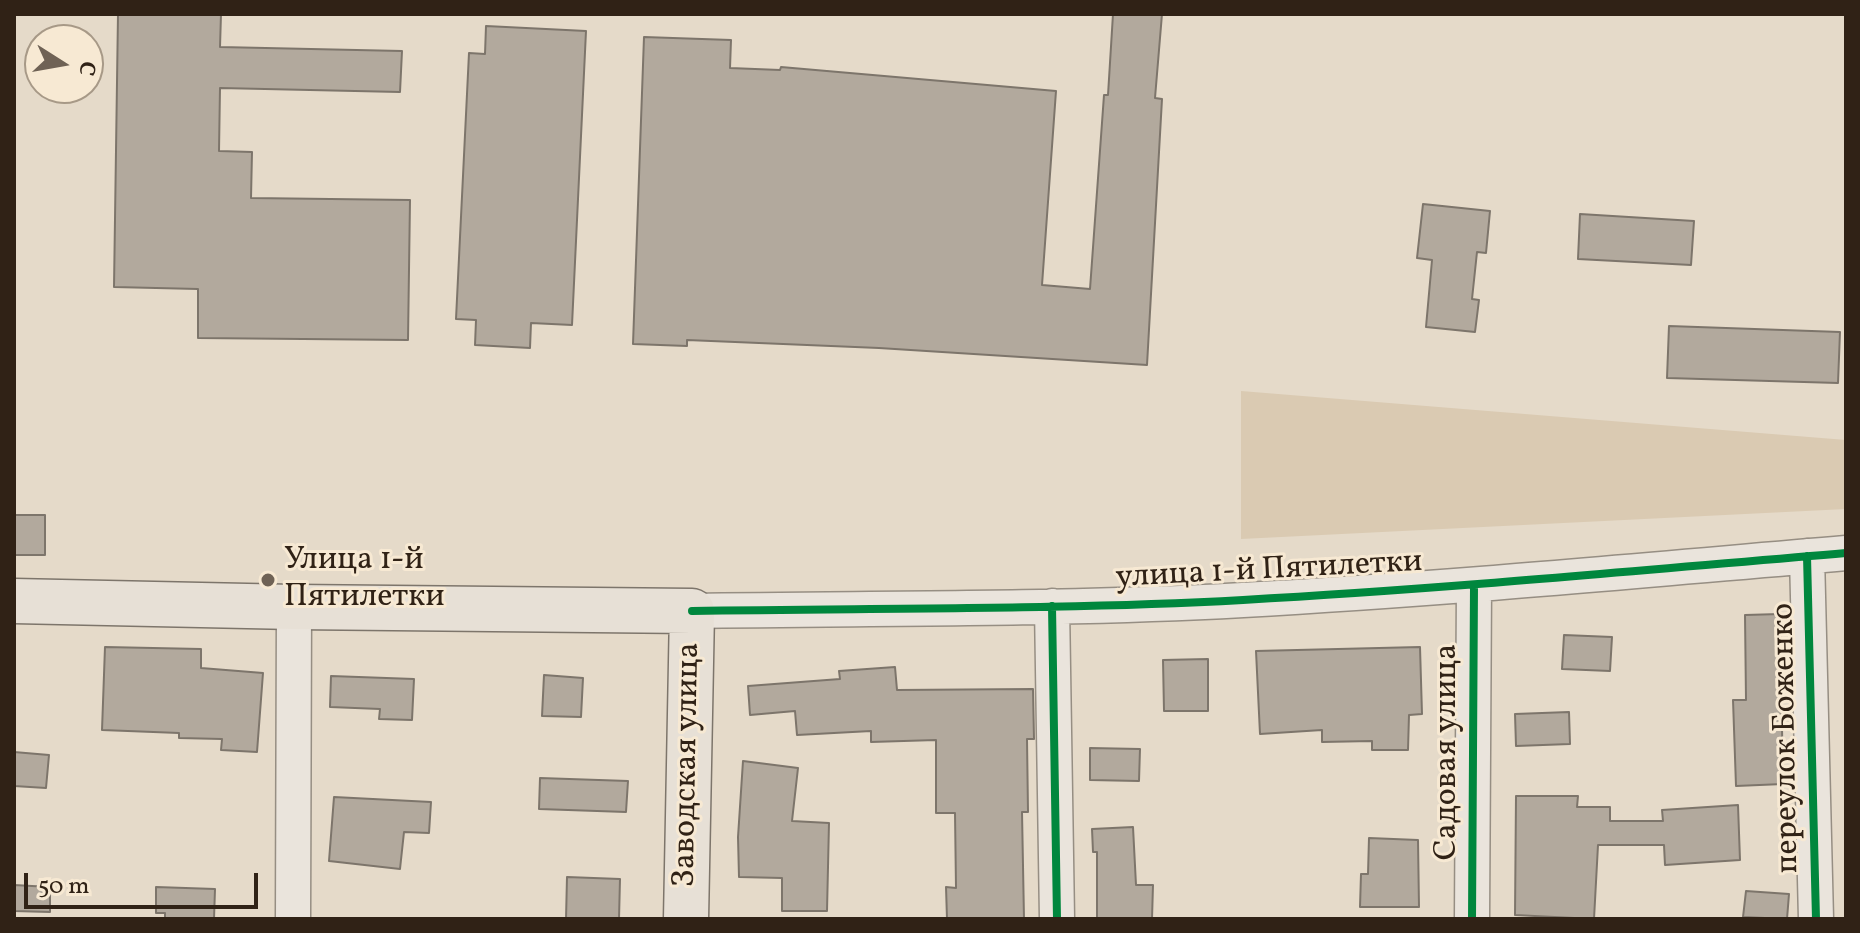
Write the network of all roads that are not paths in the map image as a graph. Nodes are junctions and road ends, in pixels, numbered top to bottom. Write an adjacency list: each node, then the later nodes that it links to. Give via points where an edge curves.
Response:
1 (1846, 553): 2 (street, улица 1-й Пятилетки)
2 (1807, 556): 3 (street, улица 1-й Пятилетки); 12 (street, переулок Боженко)
3 (1474, 586): 5 (street, улица 1-й Пятилетки); 11 (street, Садовая улица)
4 (14, 601): 6 (main road, улица 1-й Пятилетки)
5 (1052, 606): 7 (street, улица 1-й Пятилетки); 10 (street)
6 (294, 607): 7 (main road, улица 1-й Пятилетки); 8 (street)
7 (692, 611): 9 (main road, Заводская улица)
8 (293, 919)
9 (686, 919)
10 (1057, 919)
11 (1472, 919)
12 (1816, 919)

